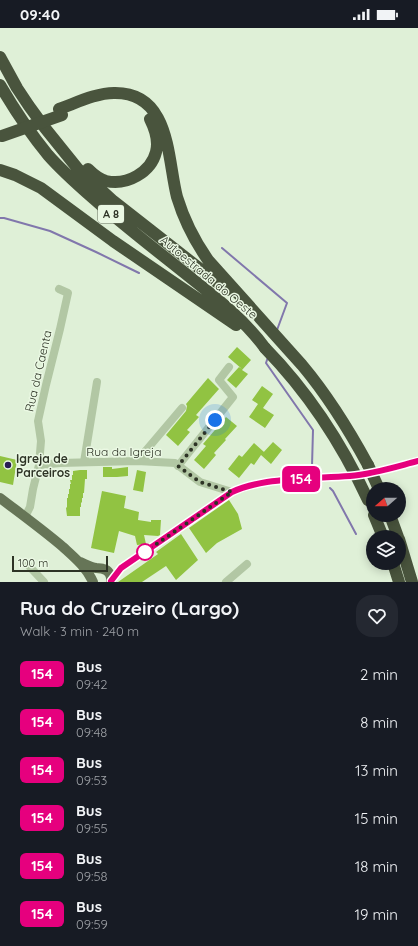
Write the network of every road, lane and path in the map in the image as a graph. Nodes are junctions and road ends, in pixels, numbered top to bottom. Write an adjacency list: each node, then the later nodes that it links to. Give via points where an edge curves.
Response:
1 (0, 56): 5 (highway, A 8, via 29,106)
2 (0, 85): 9 (highway, Autoestrada do Oeste / A 8, via 48,155 68,176 202,288)
3 (60, 112): 4 (highway); 5 (highway, via 105,101 126,101 146,114 156,133 156,152 147,168 135,177 122,181 106,181 73,156); 8 (highway, via 100,95 114,93 134,96 150,107 163,128 177,197 191,232 208,260)
4 (1, 135)
5 (66, 154): 8 (highway, A 8, via 78,169 112,200)
6 (0, 170): 9 (highway, via 41,188 113,241)
7 (59, 289): 16 (street, Rua da Caenta, via 68,294 38,421 41,441)
8 (254, 312): 18 (highway, Autoestrada do Oeste / A 8, bridge, via 316,382 355,441)
9 (241, 325): 20 (highway, Autoestrada do Oeste / A 8, bridge, via 259,340 298,385 328,427)
10 (229, 367): 17 (street, via 219,380 234,397)
11 (97, 382): 15 (street)
12 (182, 408): 13 (street)
13 (137, 461): 15 (street, Rua da Igreja); 17 (street, Rua da Igreja, via 175,463)
14 (418, 461): 19 (street, via 363,474 280,480)
15 (84, 462): 16 (street, Rua da Igreja)
16 (39, 465): 22 (street, via 30,507)
17 (178, 466): 19 (street, Rua da Igreja, via 200,482)
18 (376, 482)
19 (232, 492): 27 (street)
20 (366, 496)
21 (0, 498): 22 (main road)
22 (25, 517): 23 (main road)
23 (80, 562): 28 (main road); 30 (main road)
24 (406, 562): 35 (highway)
25 (247, 564): 33 (street)
26 (28, 565): 32 (street)
27 (121, 568): 28 (street); 31 (street)
28 (102, 569): 30 (main road, via 94,572); 31 (main road, via 110,575)
29 (395, 570): 34 (highway)
30 (92, 580)
31 (111, 581)
32 (44, 582)
33 (226, 582)
34 (399, 582)
35 (412, 582)

